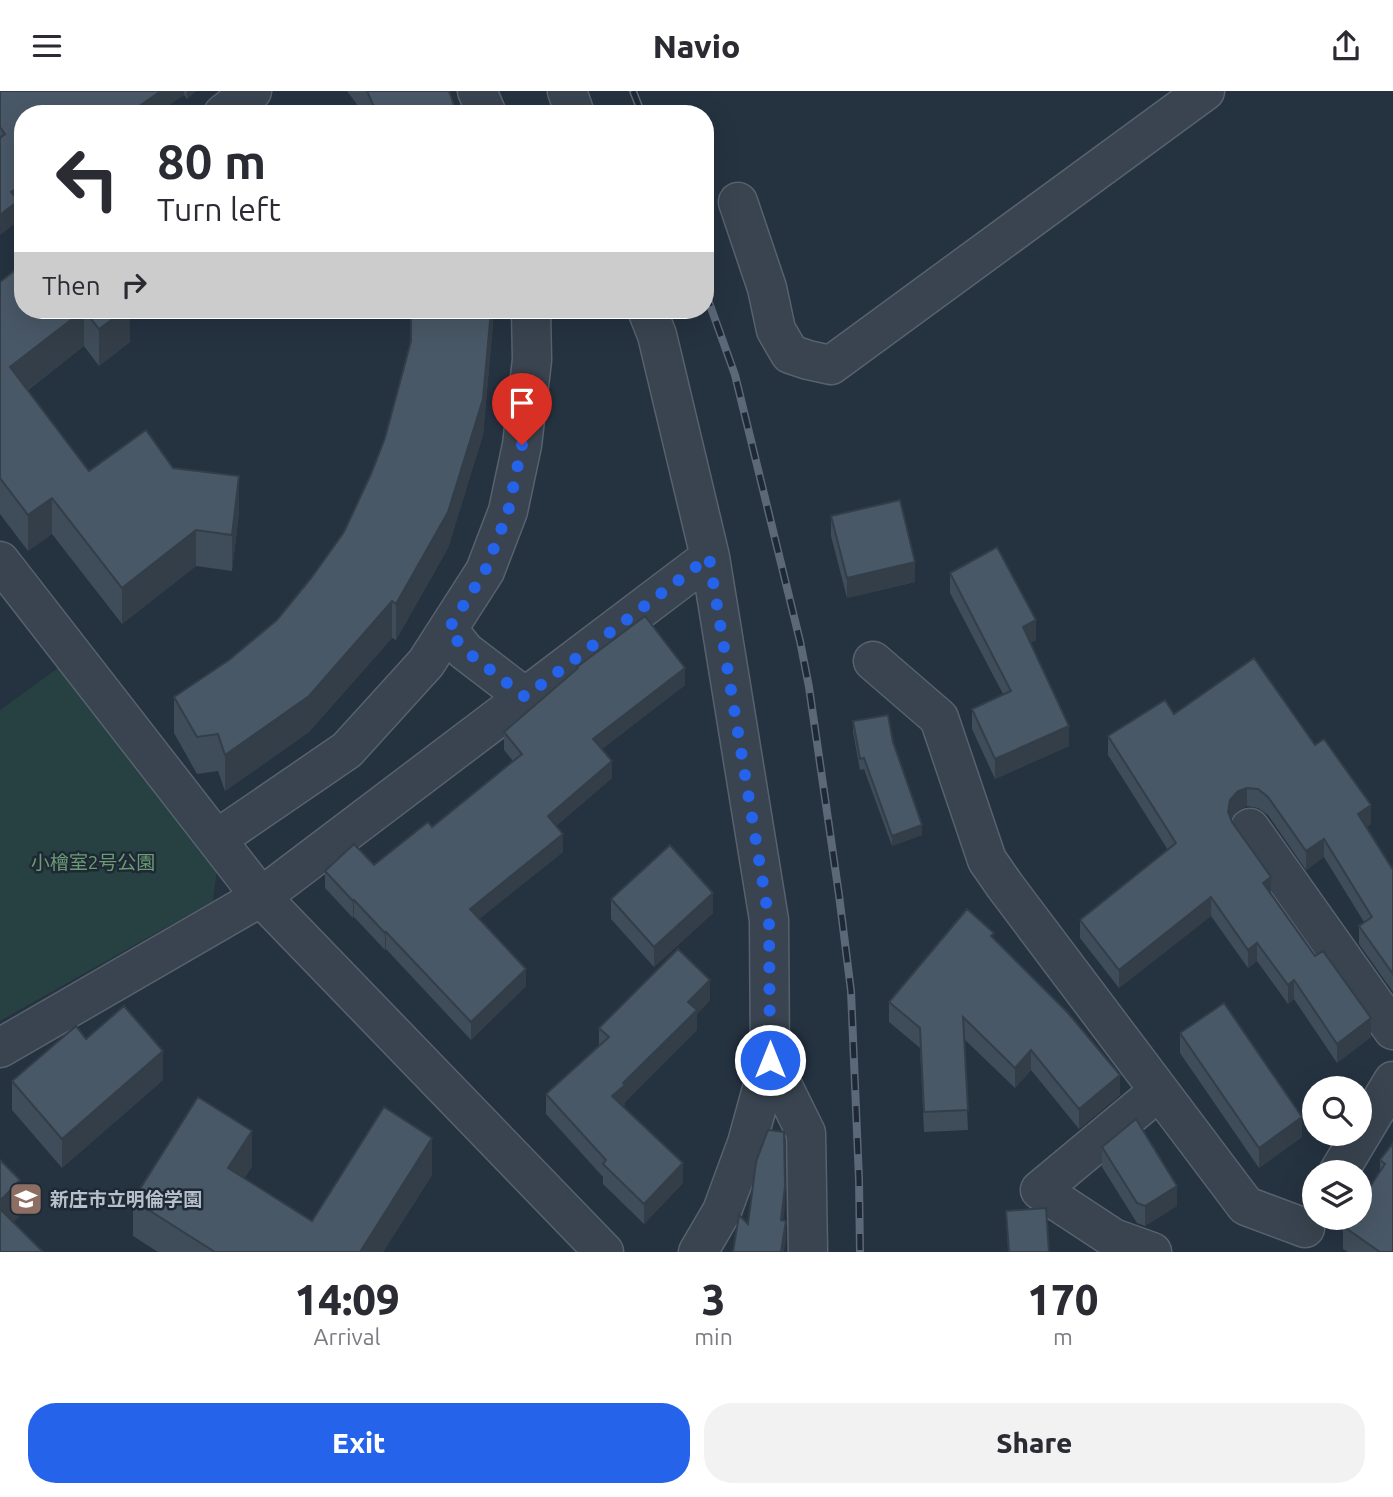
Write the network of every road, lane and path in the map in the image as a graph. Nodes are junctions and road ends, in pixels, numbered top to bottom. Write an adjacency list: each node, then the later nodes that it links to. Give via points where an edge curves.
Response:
1 (252, 91): 3 (street)
2 (1205, 91): 4 (street, via 831,365 790,353 776,330)
3 (234, 105)
4 (738, 202)
5 (531, 319): 9 (street, via 532,361 522,445 508,512 485,571)
6 (650, 319): 7 (street)
7 (709, 557): 11 (street); 17 (street, via 769,920)
8 (0, 561): 13 (street)
9 (448, 630): 11 (street, via 466,651); 13 (street, via 426,663 347,750)
10 (873, 661): 19 (street, via 939,718 987,860)
11 (525, 697): 14 (street)
12 (1250, 828): 15 (street)
13 (217, 839): 14 (street)
14 (261, 897): 16 (street); 22 (street)
15 (1393, 1030)
16 (0, 1048)
17 (770, 1060): 23 (street, via 722,1211); 24 (street, via 806,1133)
18 (1393, 1081): 20 (street)
19 (1159, 1091): 21 (street, via 1246,1206); 25 (street, via 1040,1190 1113,1238)
20 (1346, 1160)
21 (1304, 1231)
22 (604, 1252)
23 (698, 1252)
24 (808, 1252)
25 (1152, 1252)

